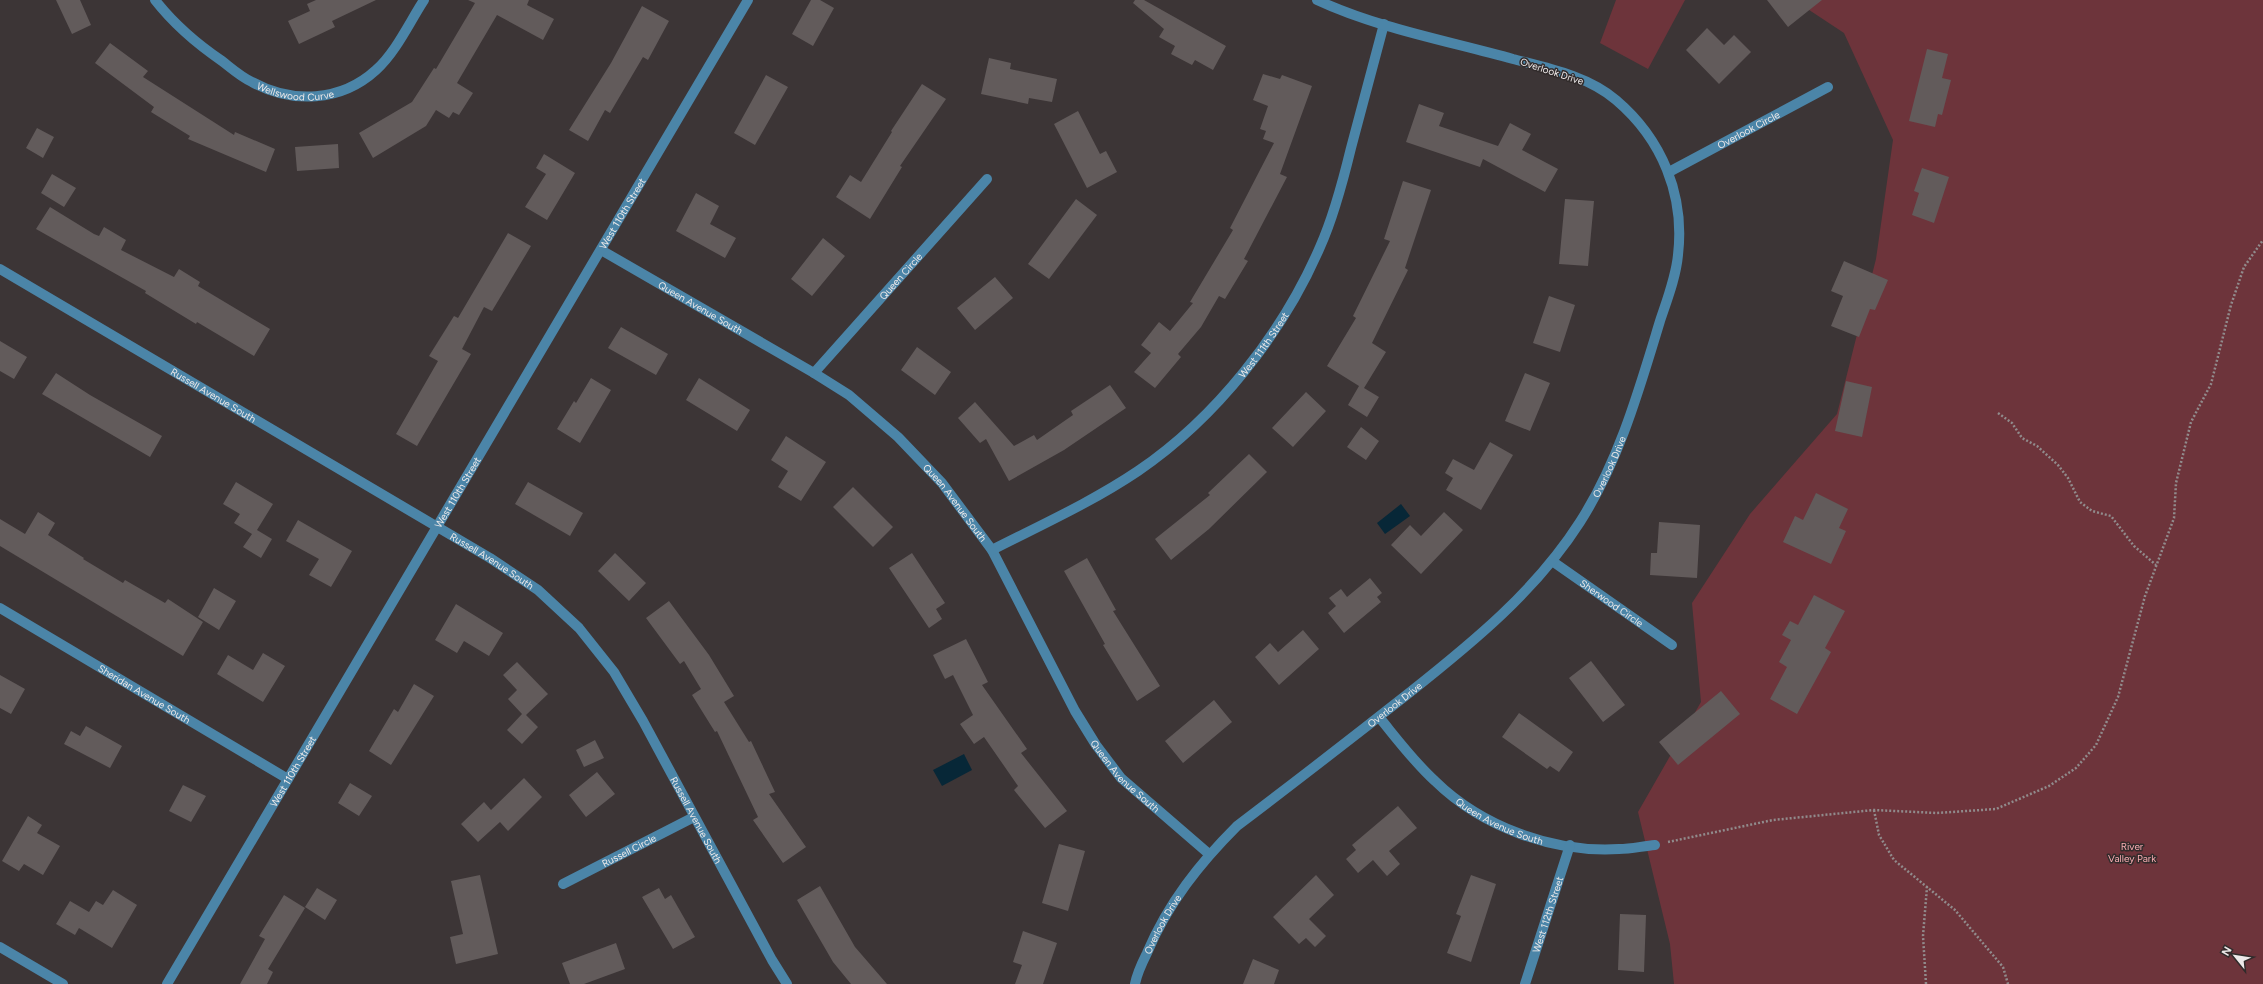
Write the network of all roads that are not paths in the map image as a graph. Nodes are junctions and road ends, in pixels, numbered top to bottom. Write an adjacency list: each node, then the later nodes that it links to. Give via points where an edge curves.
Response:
1 (155, 0): 2 (street, Wellswood Curve, via 164,12 206,50 251,82 276,93 303,98 329,95 355,86 377,70)
2 (424, 0)
3 (748, 0): 9 (street, West 110th Street)
4 (1317, 0): 5 (street, Overlook Drive)
5 (1384, 24): 7 (street, Overlook Drive, via 1583,80 1614,98 1640,123); 13 (street, West 111th Street, via 1339,195 1321,247 1297,295 1268,341 1230,388 1187,431 1139,470 1089,501)
6 (1828, 87): 7 (street, Overlook Circle)
7 (1669, 172): 14 (street, Overlook Drive, via 1679,220 1678,256 1670,291 1633,409 1610,466 1580,521)
8 (987, 179): 11 (street, Queen Circle)
9 (601, 250): 11 (street, Queen Avenue South); 12 (street, West 110th Street)
10 (0, 268): 12 (street, Russell Avenue South)
11 (814, 373): 13 (street, Queen Avenue South, via 849,395 898,437 942,483)
12 (437, 528): 18 (street, West 110th Street); 19 (street, Russell Avenue South, via 490,558 538,590 579,628 614,672)
13 (992, 550): 22 (street, Queen Avenue South, via 1075,711 1096,745 1122,778)
14 (1552, 561): 16 (street, Sherwood Circle); 17 (street, Overlook Drive, via 1515,602 1456,655)
15 (0, 608): 18 (street, Sheridan Avenue South)
16 (1672, 645)
17 (1378, 717): 20 (street, Queen Avenue South, via 1435,782 1469,807 1506,829 1546,842); 22 (street, Overlook Drive, via 1237,826)
18 (288, 780): 26 (street, West 110th Street)
19 (694, 817): 23 (street, Russell Circle); 27 (street, Russell Avenue South)
20 (1570, 845): 21 (street, Queen Avenue South, via 1618,849); 29 (street, West 112th Street)
21 (1655, 845)
22 (1209, 854): 28 (street, Overlook Drive, via 1183,886 1156,931)
23 (563, 884)
24 (0, 947): 25 (street)
25 (63, 984)
26 (167, 984)
27 (787, 984)
28 (1135, 984)
29 (1526, 984)

